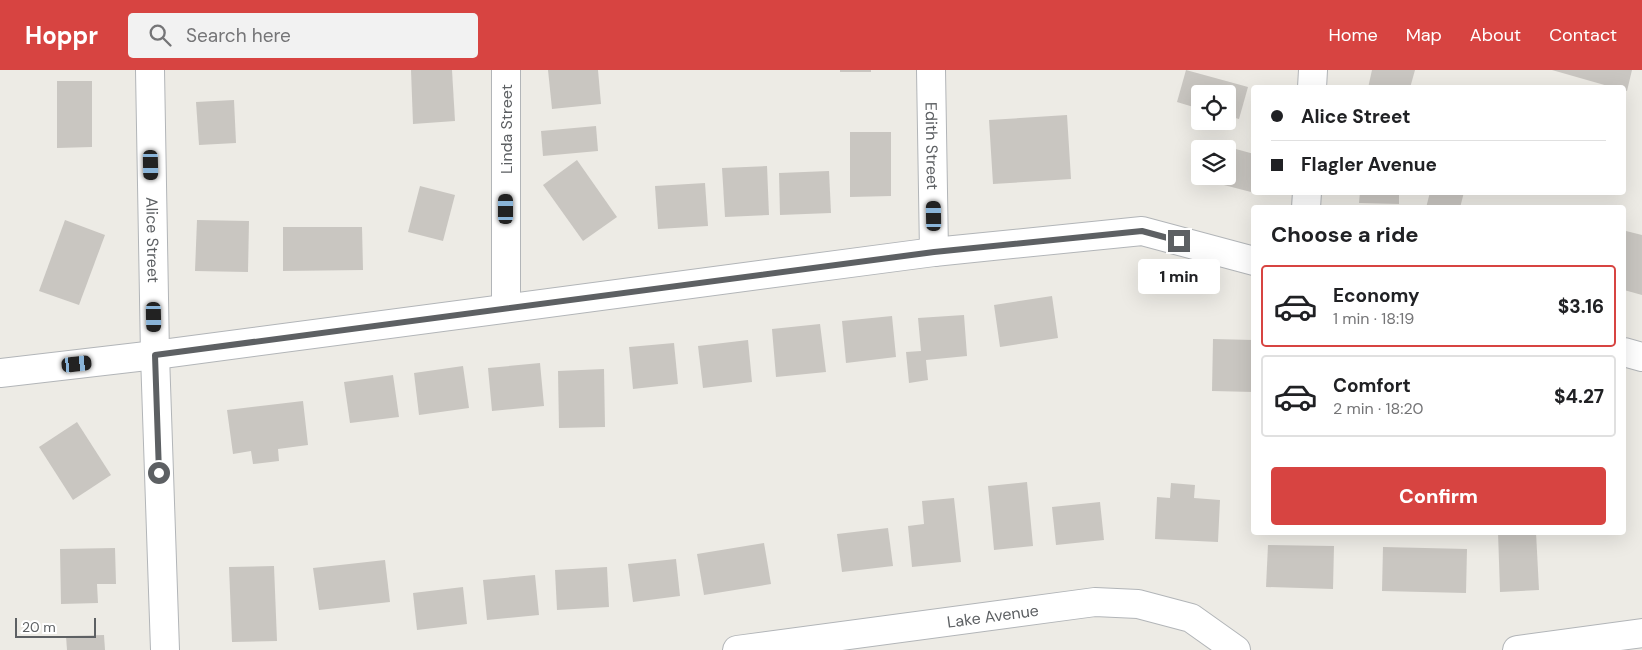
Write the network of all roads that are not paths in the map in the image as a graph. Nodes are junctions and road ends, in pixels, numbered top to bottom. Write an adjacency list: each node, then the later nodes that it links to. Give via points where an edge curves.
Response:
1 (150, 70): 10 (street, Alice Street)
2 (506, 70): 8 (street, Linda Street)
3 (931, 70): 6 (street, Edith Street)
4 (1313, 70): 5 (street)
5 (1312, 85)
6 (934, 252): 7 (street, via 1142,231); 8 (street)
7 (1251, 260)
8 (506, 308): 10 (street)
9 (1626, 353): 11 (street)
10 (155, 355): 12 (street); 14 (street, Alice Street)
11 (1642, 357)
12 (0, 373)
13 (1642, 633): 17 (street)
14 (165, 650)
15 (737, 650): 16 (street, Lake Avenue, via 1095,602 1138,604 1191,618)
16 (1236, 650)
17 (1517, 650)

